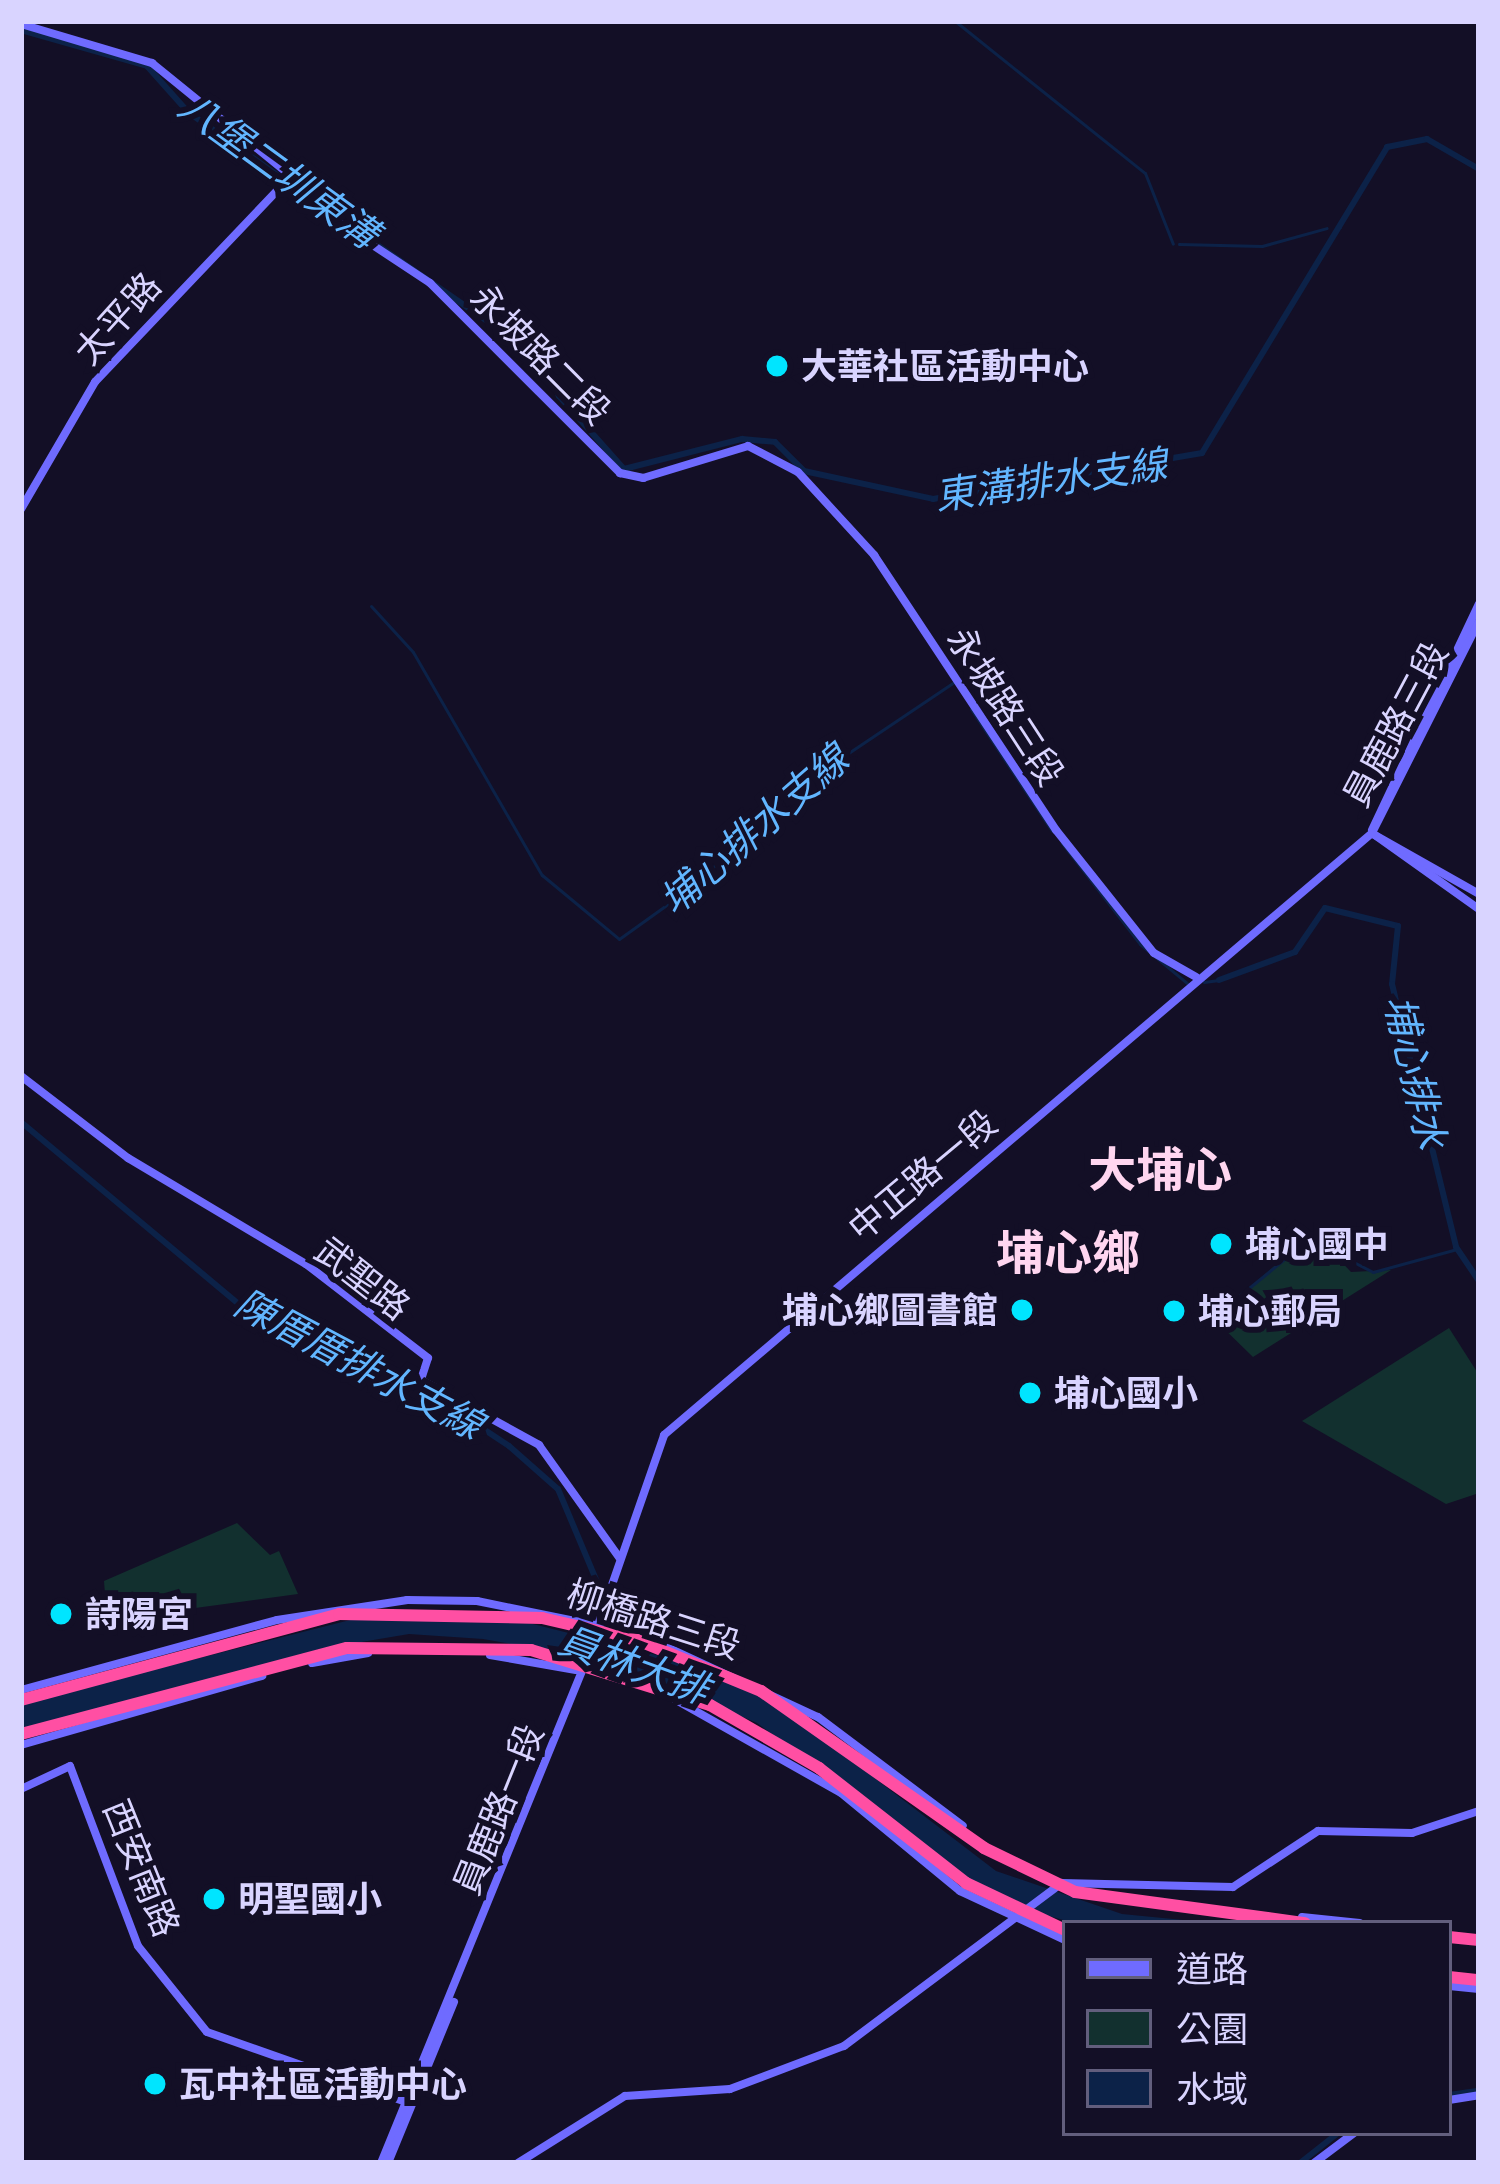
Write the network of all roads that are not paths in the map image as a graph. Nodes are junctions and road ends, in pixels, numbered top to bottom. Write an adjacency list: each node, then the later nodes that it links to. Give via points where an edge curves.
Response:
1 (21, 24): 2 (main road, 太平路, via 152,63 291,176)
2 (283, 185): 3 (main road, 永坡路二段, via 430,283 620,473 643,478 748,446); 4 (main road, 太平路, via 95,382)
3 (778, 455): 10 (main road, 永坡路三段, via 874,555 1137,932)
4 (21, 509)
5 (1479, 604): 7 (main road, 員鹿路三段)
6 (1479, 621): 7 (main road, 員鹿路三段)
7 (1372, 833): 8 (main road); 9 (main road); 10 (main road, 中正路一段)
8 (1479, 894)
9 (1479, 908)
10 (1196, 977): 12 (main road, 中正路一段, via 673,1424)
11 (21, 1076): 12 (main road, 武聖路, via 128,1158 306,1264 428,1358 421,1380 539,1445)
12 (619, 1557): 13 (main road, 中正路一段)
13 (596, 1627): 14 (main road, 中正路一段); 16 (main road, 柳橋路三段, via 477,1601 373,1604); 20 (main road, 柳橋路三段, via 762,1685)
14 (586, 1659): 15 (main road, 員鹿路一段)
15 (582, 1671): 17 (main road, 柳橋路三段, via 376,1651); 21 (main road, 柳橋路三段, via 661,1693 783,1755); 26 (main road, 員鹿路一段)
16 (21, 1695): 22 (highway, via 359,1612 565,1622 761,1691 984,1848 1053,1883 1121,1903)
17 (21, 1740): 24 (highway, via 181,1690 407,1641 623,1671 788,1748 966,1883)
18 (21, 1789): 27 (main road, 西安南路, via 70,1766 81,1780 138,1946 207,2032)
19 (1479, 1811): 20 (main road, via 1412,1833 1318,1831 1232,1887)
20 (1058, 1885): 21 (main road); 23 (main road, 柳橋路三段)
21 (1012, 1920): 25 (main road, 柳橋路三段); 30 (main road, via 844,2046 730,2089 625,2096)
22 (1277, 1920)
23 (1336, 1920)
24 (1062, 1929)
25 (1062, 1939)
26 (464, 1967): 27 (main road, 員鹿路一段); 29 (main road, 員鹿路一段)
27 (406, 2102): 29 (main road, 員鹿路一段)
28 (1350, 2136): 31 (main road)
29 (385, 2163)
30 (518, 2163)
31 (1314, 2163)

